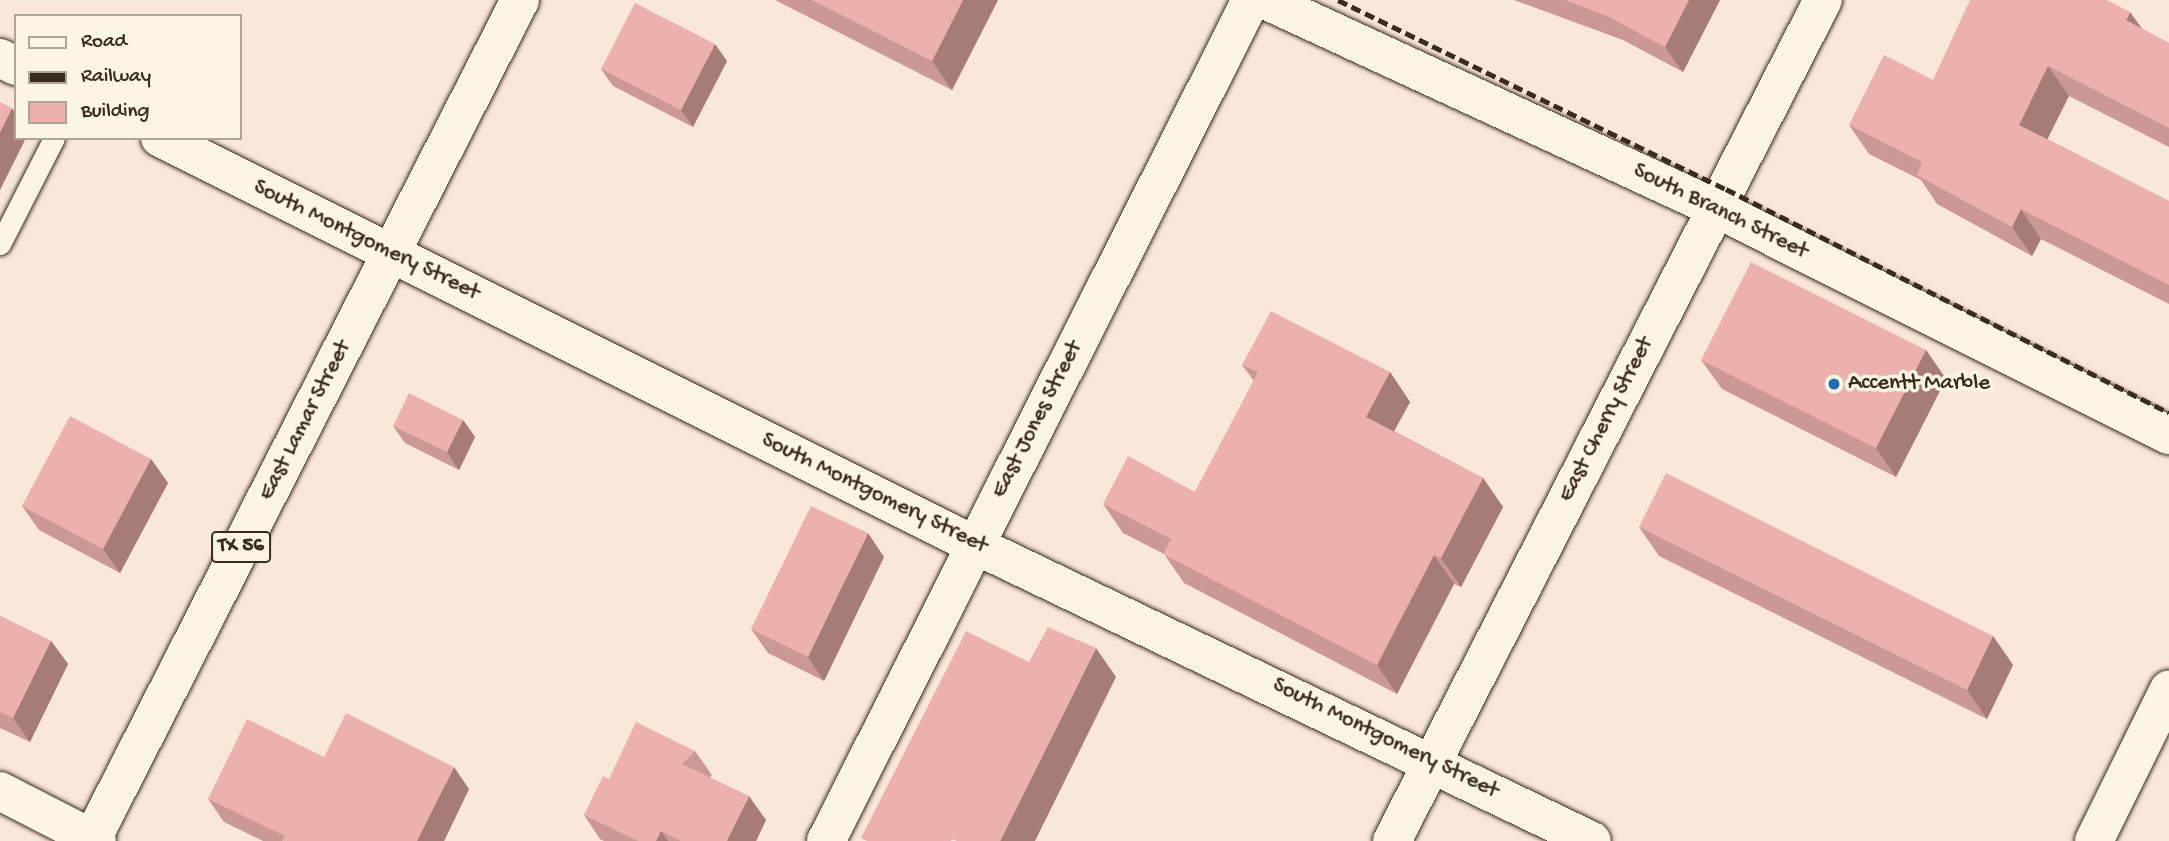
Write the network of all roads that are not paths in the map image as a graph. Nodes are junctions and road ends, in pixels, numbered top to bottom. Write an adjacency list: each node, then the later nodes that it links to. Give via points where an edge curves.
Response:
1 (520, 0): 9 (street, East Lamar Street / TX 56)
2 (1251, 0): 11 (street, East Jones Street)
3 (1265, 0): 7 (street, South Branch Street)
4 (1823, 0): 7 (street, East Cherry Street)
5 (53, 140): 8 (lane)
6 (164, 140): 9 (street, South Montgomery Street)
7 (1716, 208): 10 (street, South Branch Street); 13 (street, East Cherry Street)
8 (0, 244)
9 (390, 254): 11 (street, South Montgomery Street); 15 (street, East Lamar Street / TX 56)
10 (2169, 435)
11 (975, 545): 13 (street, South Montgomery Street); 16 (street, East Jones Street)
12 (2169, 689): 19 (street)
13 (1433, 761): 17 (street, East Cherry Street); 18 (street, South Montgomery Street)
14 (0, 792): 15 (street)
15 (93, 840)
16 (826, 841)
17 (1392, 841)
18 (1592, 841)
19 (2094, 841)

